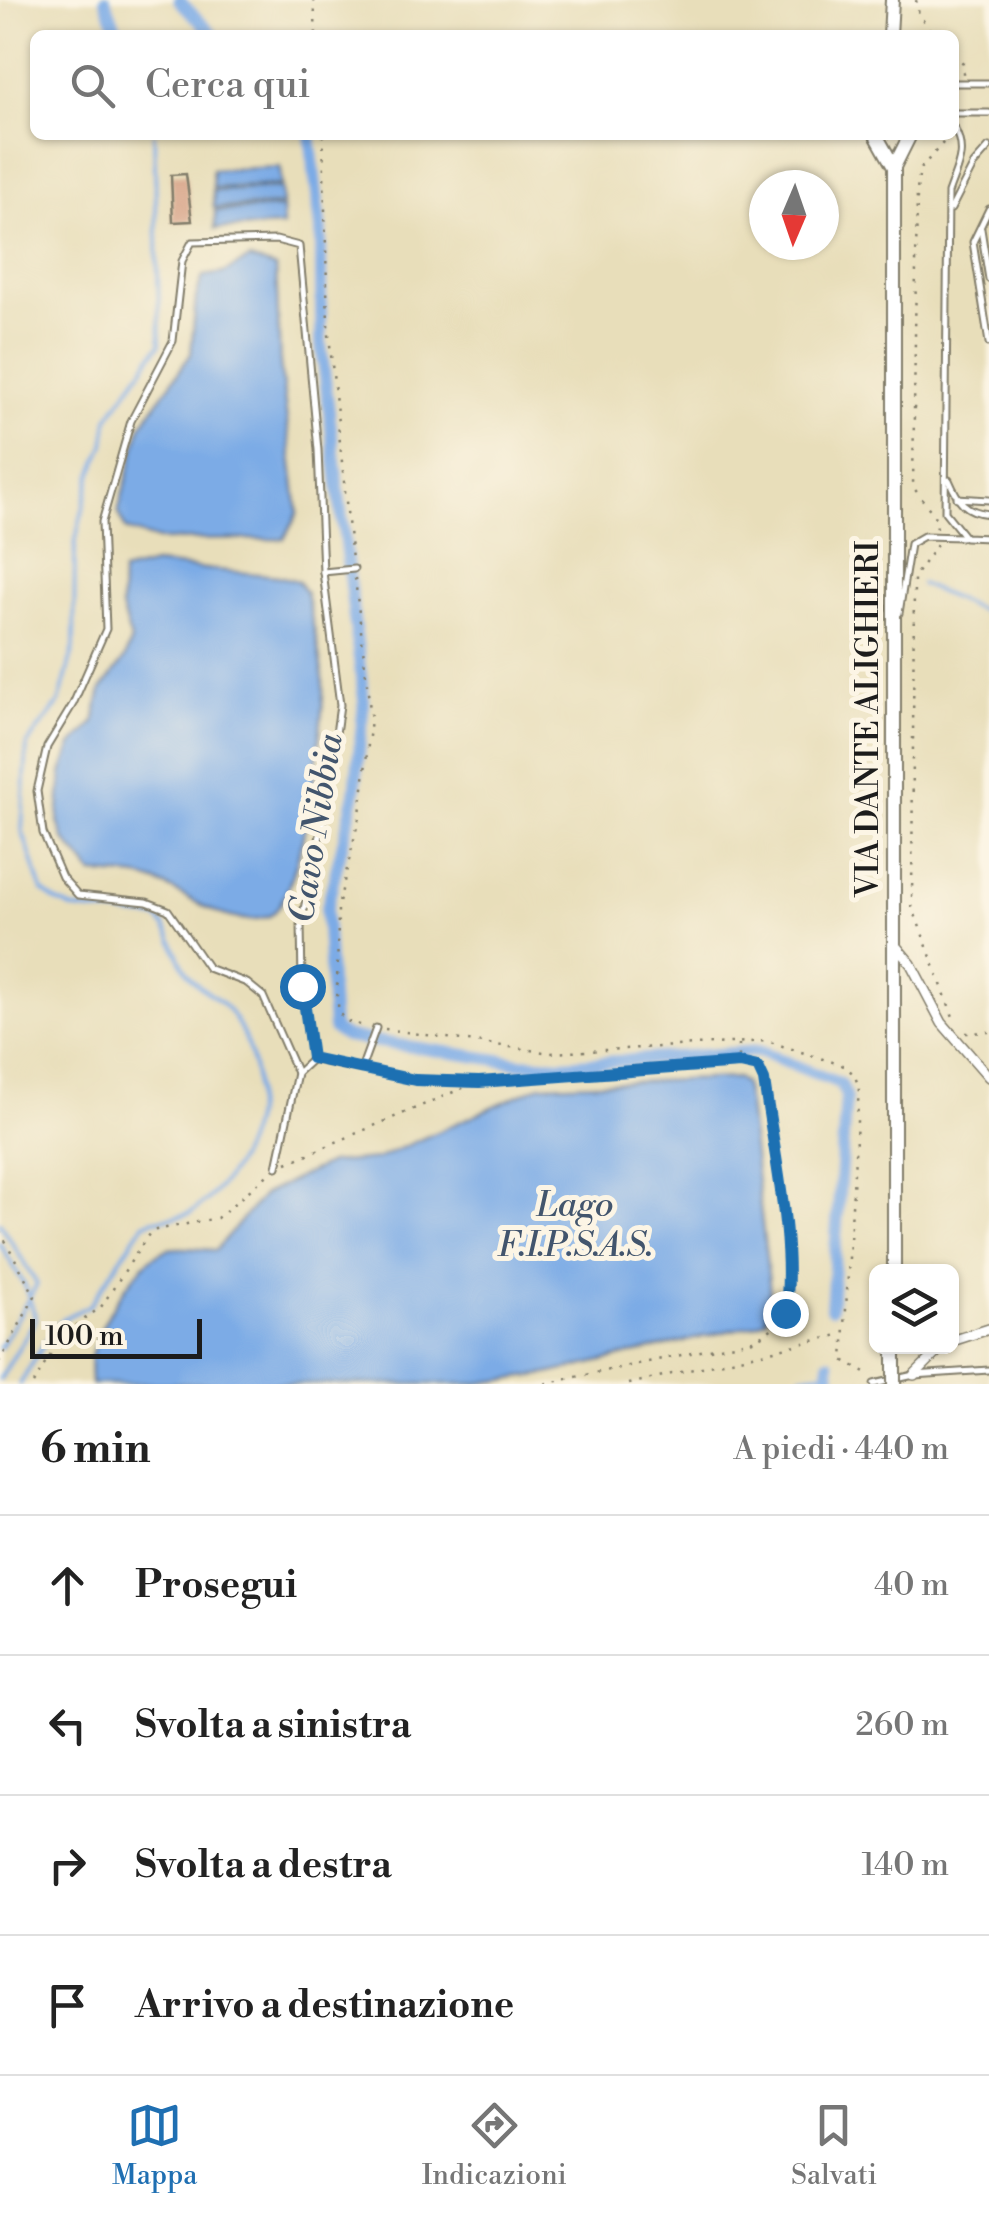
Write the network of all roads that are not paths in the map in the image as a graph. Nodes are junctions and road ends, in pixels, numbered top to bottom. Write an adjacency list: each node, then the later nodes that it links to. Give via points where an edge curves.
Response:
1 (892, 0): 2 (main road)
2 (893, 30)
3 (959, 83): 4 (lane)
4 (989, 83)
5 (959, 113): 6 (lane)
6 (989, 113)
7 (959, 139): 13 (lane, via 962,156 948,193)
8 (881, 140): 11 (main road, VIA DANTE ALIGHIERI)
9 (904, 140): 11 (main road, VIA DANTE ALIGHIERI)
10 (989, 146): 13 (lane)
11 (894, 167): 25 (main road, VIA DANTE ALIGHIERI)
12 (989, 209): 14 (lane)
13 (950, 212): 17 (lane)
14 (981, 226): 15 (lane); 16 (lane, via 973,242)
15 (989, 278)
16 (988, 343)
17 (948, 477): 18 (lane); 21 (lane, via 945,512)
18 (956, 498): 19 (lane); 20 (lane, via 973,513)
19 (989, 500)
20 (989, 514)
21 (965, 536): 22 (lane); 25 (lane, via 924,536 910,544)
22 (989, 538)
23 (352, 569): 24 (lane)
24 (323, 572): 28 (lane, via 340,705 301,923); 29 (lane, via 299,246 276,240 192,242 182,261 173,342 131,421 102,522 106,628 73,704 46,746 36,791 43,833 62,878 78,894 168,910 208,968 263,996)
25 (894, 627): 26 (main road, VIA DANTE ALIGHIERI)
26 (893, 942): 30 (street, via 954,1037); 32 (main road, VIA DANTE ALIGHIERI)
27 (374, 1032): 28 (lane, via 361,1069)
28 (312, 1058): 29 (lane)
29 (297, 1073): 31 (lane)
30 (989, 1077)
31 (277, 1166)
32 (894, 1264)
33 (989, 1330): 34 (street)
34 (959, 1339)
35 (893, 1354): 39 (main road, bridge)
36 (936, 1354): 38 (street)
37 (989, 1370): 38 (lane)
38 (914, 1376): 39 (lane)
39 (888, 1382): 40 (lane)
40 (874, 1384)

